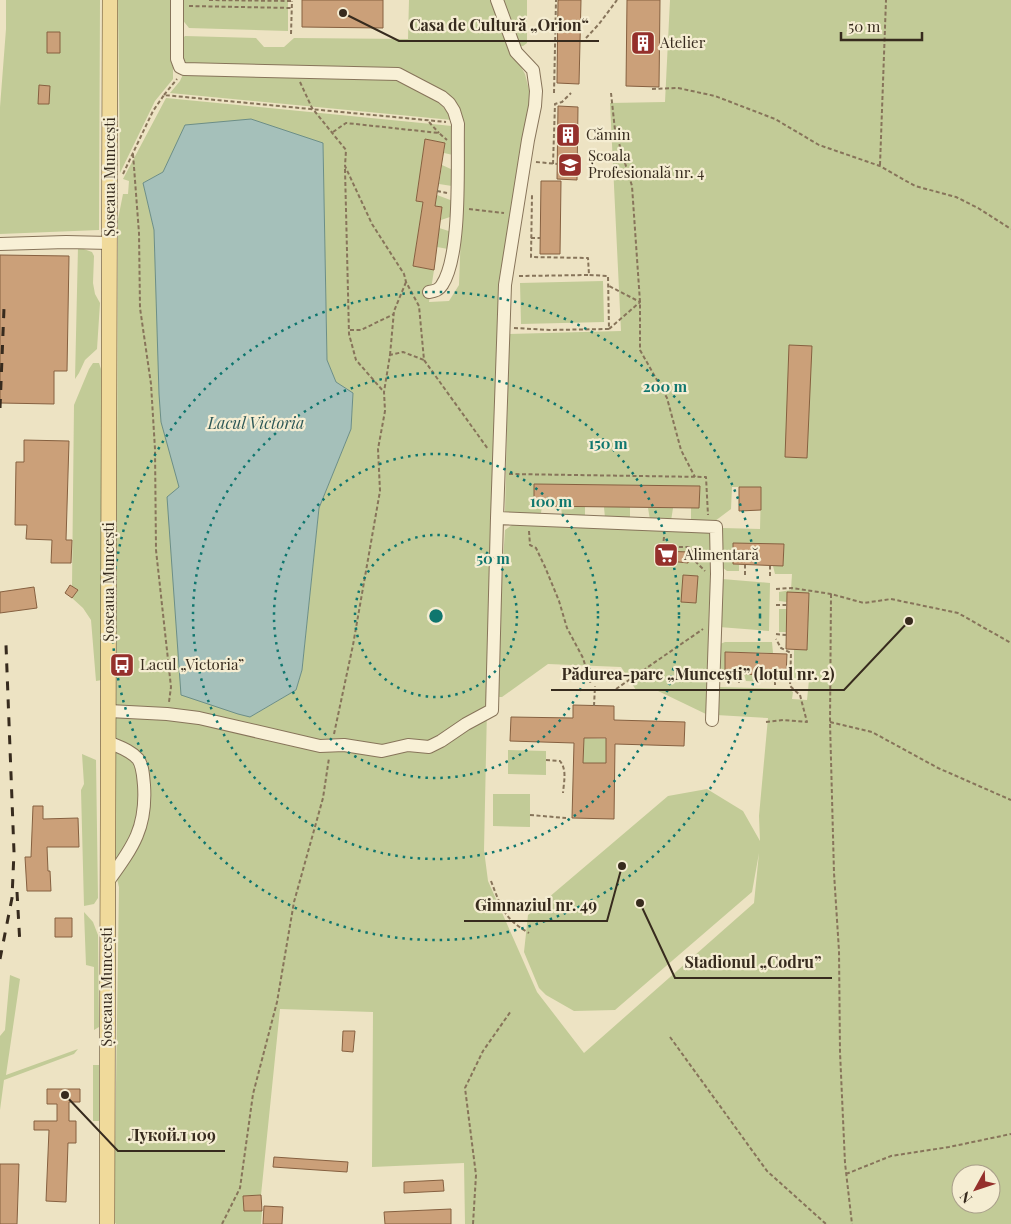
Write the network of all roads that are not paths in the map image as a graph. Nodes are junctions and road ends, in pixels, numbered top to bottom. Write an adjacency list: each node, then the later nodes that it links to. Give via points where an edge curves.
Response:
1 (110, 0): 4 (main road, Șoseaua Muncești)
2 (497, 0): 7 (lane, via 516,52 533,70 536,92 506,285)
3 (177, 3): 6 (lane, via 177,60 184,69 398,74 449,103 458,124 455,244 442,285)
4 (110, 243): 5 (lane); 8 (main road, Șoseaua Muncești)
5 (0, 244)
6 (429, 292)
7 (497, 518): 8 (lane, via 492,710 441,741 428,747 408,745 382,751 344,745 320,746 199,718); 9 (lane, via 716,527)
8 (109, 710): 10 (main road, Șoseaua Muncești)
9 (712, 720)
10 (108, 742): 11 (main road, Șoseaua Muncești); 11 (lane, via 132,753 139,761 145,800 140,831 132,849)
11 (108, 883): 12 (main road, Șoseaua Muncești)
12 (108, 1223)

